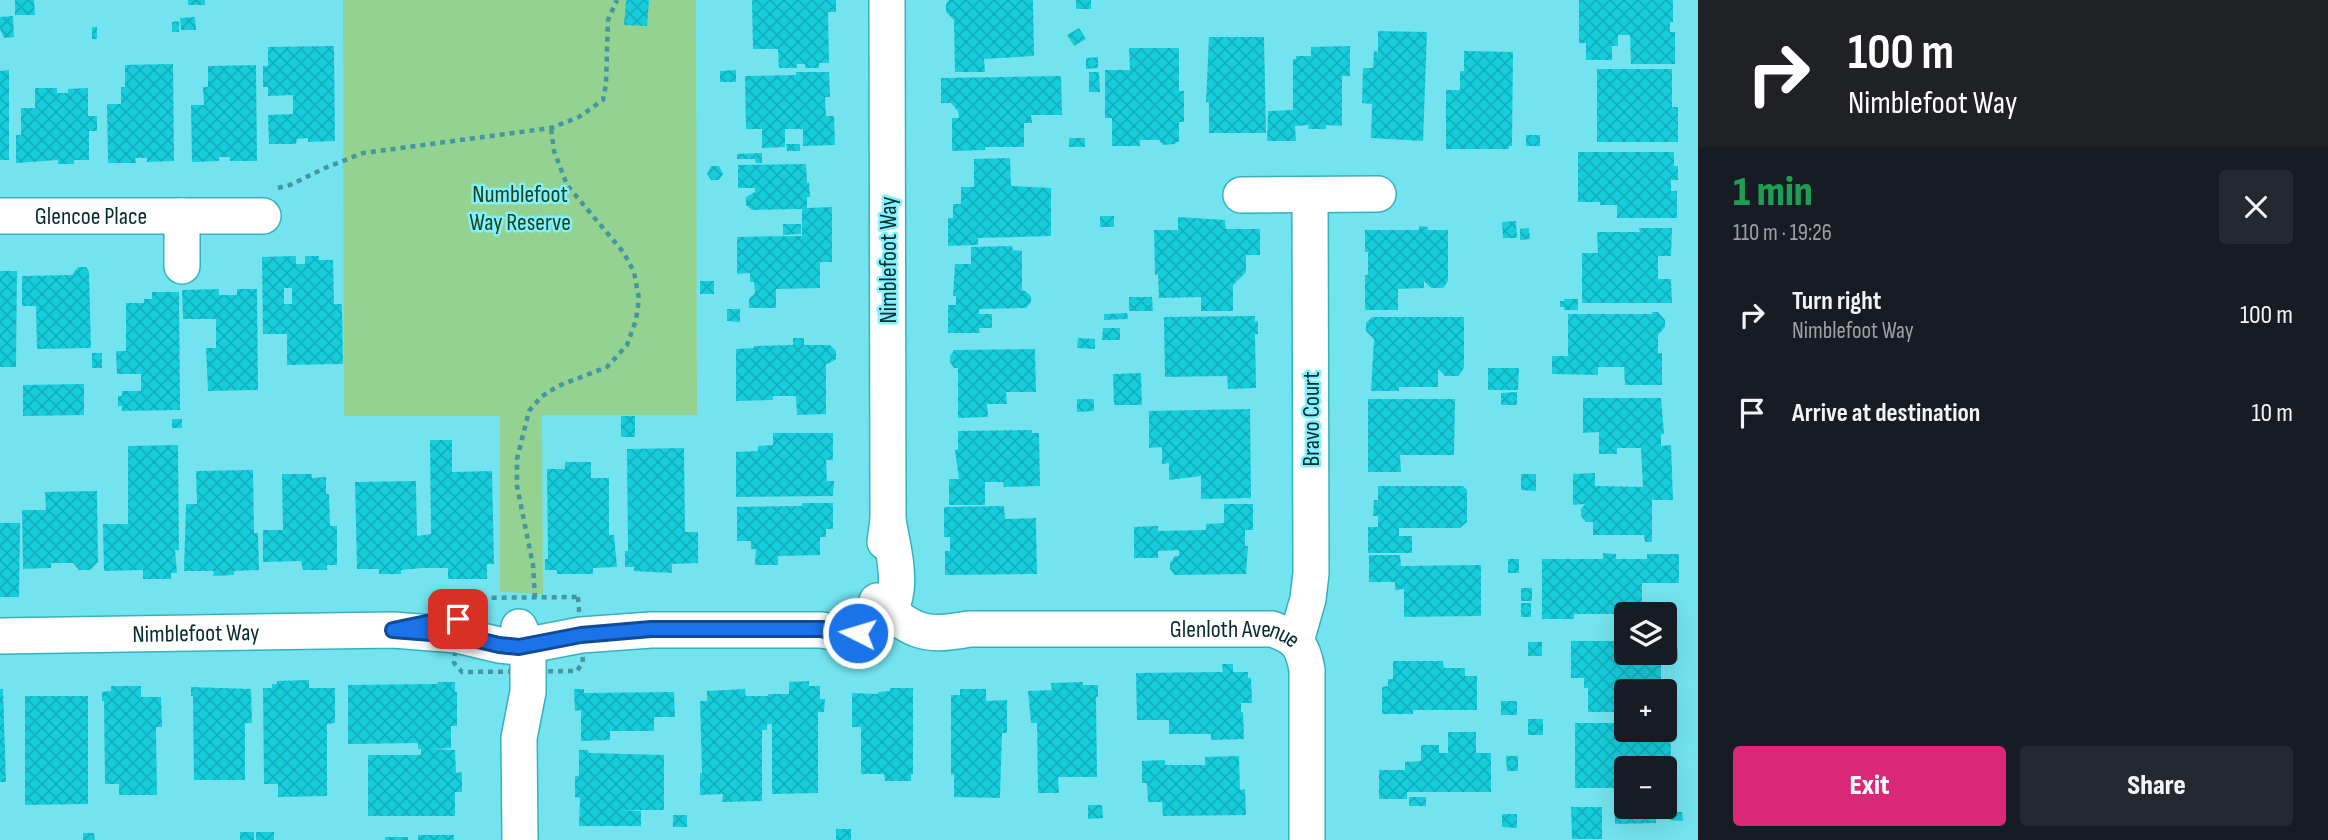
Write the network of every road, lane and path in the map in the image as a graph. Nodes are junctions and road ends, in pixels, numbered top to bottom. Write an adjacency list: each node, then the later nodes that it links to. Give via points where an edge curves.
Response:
1 (617, 0): 3 (path, via 608,20 603,100 579,117)
2 (887, 0): 11 (street, Nimblefoot Way)
3 (551, 128): 7 (path, via 363,153 290,185); 12 (path, via 567,185 624,253 634,271 639,299 627,345 607,367 558,386 529,411 517,459 517,486 533,565)
4 (1378, 194): 6 (street)
5 (1241, 195): 6 (street)
6 (1310, 195): 14 (street, Bravo Court, via 1311,573)
7 (270, 202): 9 (street, Glencoe Place)
8 (0, 216): 9 (street, Glencoe Place)
9 (182, 216): 10 (street, Glencoe Place)
10 (182, 266)
11 (887, 606): 12 (street, Nimblefoot Way, via 822,629 651,629 579,618); 14 (street, Glenloth Avenue, via 969,629 1272,629)
12 (523, 629): 13 (street, Nimblefoot Way, via 458,619 393,630); 15 (street, via 510,694 519,738)
13 (0, 636)
14 (1296, 641): 16 (street, Glenloth Avenue, via 1307,670)
15 (520, 840)
16 (1307, 840)

